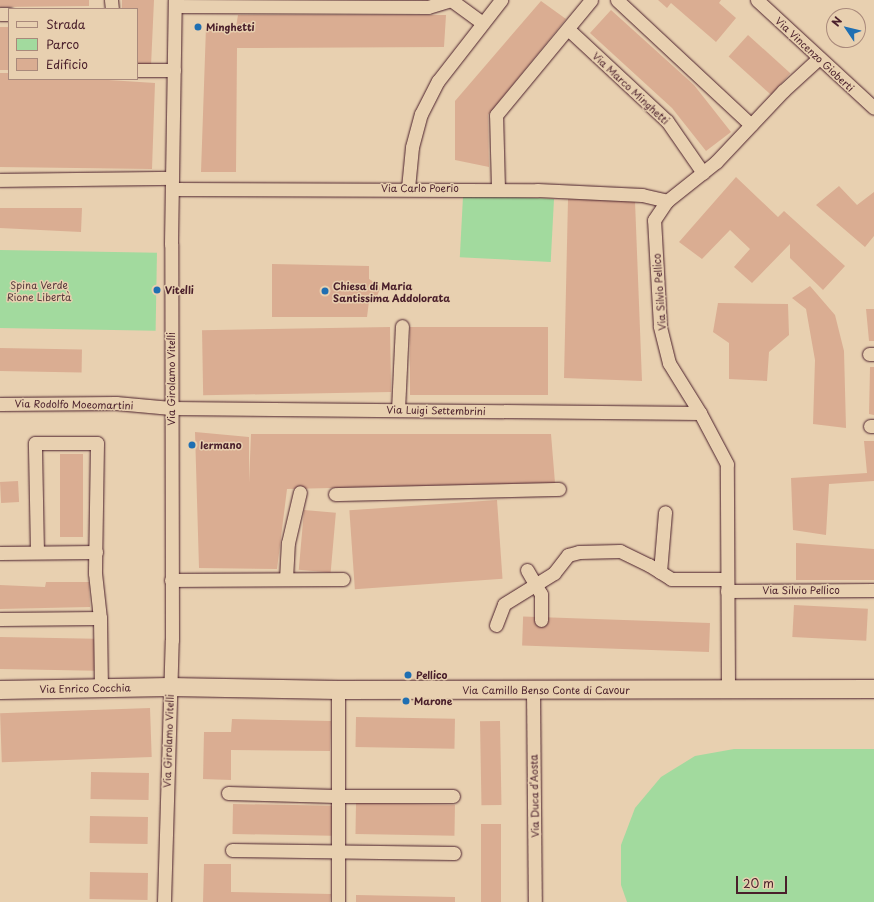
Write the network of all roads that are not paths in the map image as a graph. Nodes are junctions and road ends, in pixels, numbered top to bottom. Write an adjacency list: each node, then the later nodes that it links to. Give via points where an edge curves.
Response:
1 (451, 0): 6 (street, Via Girolamo Vitelli, via 428,7); 7 (street)
2 (501, 0): 7 (street)
3 (591, 0): 8 (street)
4 (617, 0): 13 (street)
5 (757, 0): 9 (street, Via Vincenzo Gioberti)
6 (175, 3): 11 (street, Via Girolamo Vitelli)
7 (483, 23): 17 (street, via 438,81 421,114 412,147)
8 (568, 29): 14 (street, Via Marco Minghetti, via 668,121); 18 (street, via 496,114)
9 (819, 58): 12 (street, Via Vincenzo Gioberti); 13 (street, Via Silvio Pellico)
10 (138, 70): 11 (street)
11 (174, 70): 16 (street, Via Girolamo Vitelli)
12 (874, 108)
13 (751, 125): 14 (street, Via Silvio Pellico)
14 (703, 173): 19 (street, Via Silvio Pellico)
15 (0, 180): 16 (street)
16 (172, 184): 17 (street, Via Carlo Poerio); 22 (street, Via Girolamo Vitelli)
17 (408, 188): 18 (street, Via Carlo Poerio)
18 (498, 189): 19 (street, Via Carlo Poerio, via 642,195)
19 (667, 201): 24 (street, Via Silvio Pellico, via 654,220 660,326 669,363)
20 (402, 326): 23 (street)
21 (0, 404): 22 (street, Via Rodolfo Moeomartini, via 116,403)
22 (171, 408): 23 (street, Via Luigi Settembrini); 36 (street, Via Girolamo Vitelli)
23 (398, 410): 24 (street, Via Luigi Settembrini)
24 (700, 413): 38 (street, Via Silvio Pellico, via 727,464)
25 (559, 489): 27 (street)
26 (300, 492): 34 (street, via 288,543)
27 (335, 494)
28 (665, 512): 33 (street)
29 (0, 552): 30 (street)
30 (37, 552): 31 (street); 31 (street, via 35,443 97,443)
31 (96, 552): 40 (street)
32 (527, 570): 37 (street)
33 (660, 572): 37 (street, Via Silvio Pellico, via 620,551 579,552 568,555 554,573); 38 (street, Via Silvio Pellico, via 671,579)
34 (286, 579): 35 (street); 36 (street)
35 (342, 579)
36 (171, 580): 44 (street, Via Girolamo Vitelli)
37 (534, 585): 42 (street, via 541,594); 43 (street, Via Silvio Pellico, via 504,604)
38 (727, 585): 39 (street, Via Silvio Pellico); 50 (street, Via Silvio Pellico)
39 (874, 590)
40 (100, 618): 41 (street); 45 (street)
41 (0, 619)
42 (541, 620)
43 (496, 625)
44 (170, 687): 45 (main road, Via Enrico Cocchia); 48 (main road, Via Camillo Benso Conte di Cavour); 57 (street, Via Girolamo Vitelli)
45 (100, 688): 47 (main road, Via Enrico Cocchia)
46 (874, 689): 50 (main road, Via Camillo Benso Conte di Cavour)
47 (0, 690)
48 (338, 690): 49 (main road, Via Camillo Benso Conte di Cavour); 52 (street)
49 (532, 690): 50 (main road, Via Camillo Benso Conte di Cavour); 59 (street, Via Duca d'Aosta)
50 (728, 690)
51 (228, 793): 52 (street)
52 (336, 796): 53 (street); 55 (street)
53 (453, 796)
54 (232, 850): 55 (street)
55 (337, 851): 56 (street); 58 (street)
56 (454, 853)
57 (164, 902)
58 (338, 902)
59 (535, 902)

